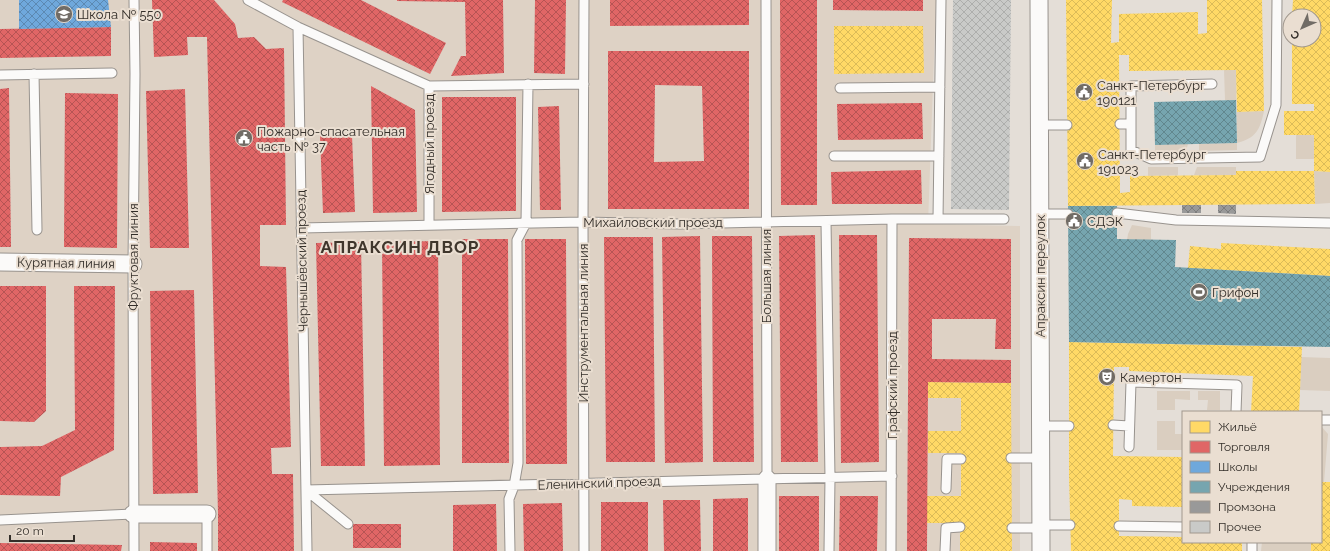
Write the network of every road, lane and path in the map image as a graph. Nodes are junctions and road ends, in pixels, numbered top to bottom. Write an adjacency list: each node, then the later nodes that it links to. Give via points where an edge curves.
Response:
1 (134, 0): 39 (lane, Фруктовая линия)
2 (248, 0): 8 (lane)
3 (584, 0): 13 (lane, Инструментальная линия)
4 (766, 0): 32 (lane, Большая линия)
5 (941, 0): 16 (lane)
6 (1039, 0): 20 (street, Апраксин переулок)
7 (1277, 0): 19 (lane, via 1276,105 1260,157 1151,159 1131,150)
8 (298, 27): 15 (lane, Ягодный проезд); 36 (lane, Чернышёвский проезд)
9 (112, 73): 10 (lane)
10 (34, 74): 11 (lane); 37 (lane)
11 (0, 75)
12 (528, 84): 13 (lane); 15 (lane); 33 (lane)
13 (584, 84): 31 (lane, Инструментальная линия)
14 (1212, 84): 19 (lane, via 1130,86)
15 (429, 86): 35 (lane, Ягодный проезд)
16 (940, 87): 17 (lane); 23 (lane)
17 (840, 88)
18 (1120, 124): 19 (lane)
19 (1131, 124)
20 (1040, 125): 21 (lane); 25 (street, Апраксин переулок)
21 (1066, 125)
22 (834, 156): 23 (lane)
23 (939, 156): 28 (lane)
24 (1117, 213): 34 (lane, via 1176,220)
25 (1040, 214): 26 (lane); 41 (street, Апраксин переулок)
26 (1068, 214)
27 (892, 219): 28 (lane, Михайловский проезд); 30 (lane, Михайловский проезд); 49 (lane, Графский проезд)
28 (938, 219): 29 (lane, Михайловский проезд)
29 (1004, 219)
30 (826, 221): 32 (lane, Михайловский проезд); 50 (lane)
31 (583, 222): 32 (lane, Михайловский проезд); 33 (lane, Михайловский проезд); 52 (lane, Инструментальная линия)
32 (766, 222): 51 (lane, Большая линия)
33 (526, 223): 35 (lane, Михайловский проезд); 53 (lane, via 517,240 518,463)
34 (1330, 223)
35 (428, 225): 36 (lane, Михайловский проезд)
36 (301, 228): 55 (lane, Чернышёвский проезд)
37 (37, 230)
38 (0, 262): 39 (street, Курятная линия)
39 (133, 264): 56 (lane, Фруктовая линия)
40 (1236, 411): 44 (lane, via 1237,385 1131,382)
41 (1040, 426): 42 (lane); 47 (street, Апраксин переулок)
42 (1069, 426)
43 (1113, 426): 44 (lane)
44 (1129, 426): 45 (lane)
45 (1129, 447)
46 (1011, 458): 47 (lane)
47 (1041, 458): 61 (street, Апраксин переулок)
48 (961, 459): 54 (lane, via 947,459)
49 (892, 476): 50 (lane, Еленинский проезд); 73 (lane, Графский проезд)
50 (830, 478): 51 (lane, Еленинский проезд); 72 (lane)
51 (767, 479): 52 (lane, Еленинский проезд); 71 (street, Большая линия)
52 (584, 484): 53 (lane, Еленинский проезд); 70 (lane, Инструментальная линия)
53 (514, 486): 55 (lane, Еленинский проезд); 69 (lane, via 509,499)
54 (946, 489)
55 (306, 490): 59 (lane); 68 (lane, Чернышёвский проезд)
56 (133, 514): 57 (street); 58 (lane); 66 (lane, Фруктовая линия)
57 (207, 514): 67 (lane)
58 (0, 520)
59 (348, 524)
60 (1070, 525): 61 (lane)
61 (1041, 526): 65 (lane); 75 (street, Апраксин переулок)
62 (1119, 526): 63 (lane)
63 (1182, 527)
64 (960, 528): 74 (lane, via 946,528)
65 (1012, 528)
66 (134, 551)
67 (208, 551)
68 (307, 551)
69 (510, 551)
70 (584, 551)
71 (767, 551)
72 (829, 551)
73 (891, 551)
74 (945, 551)
75 (1041, 551)

